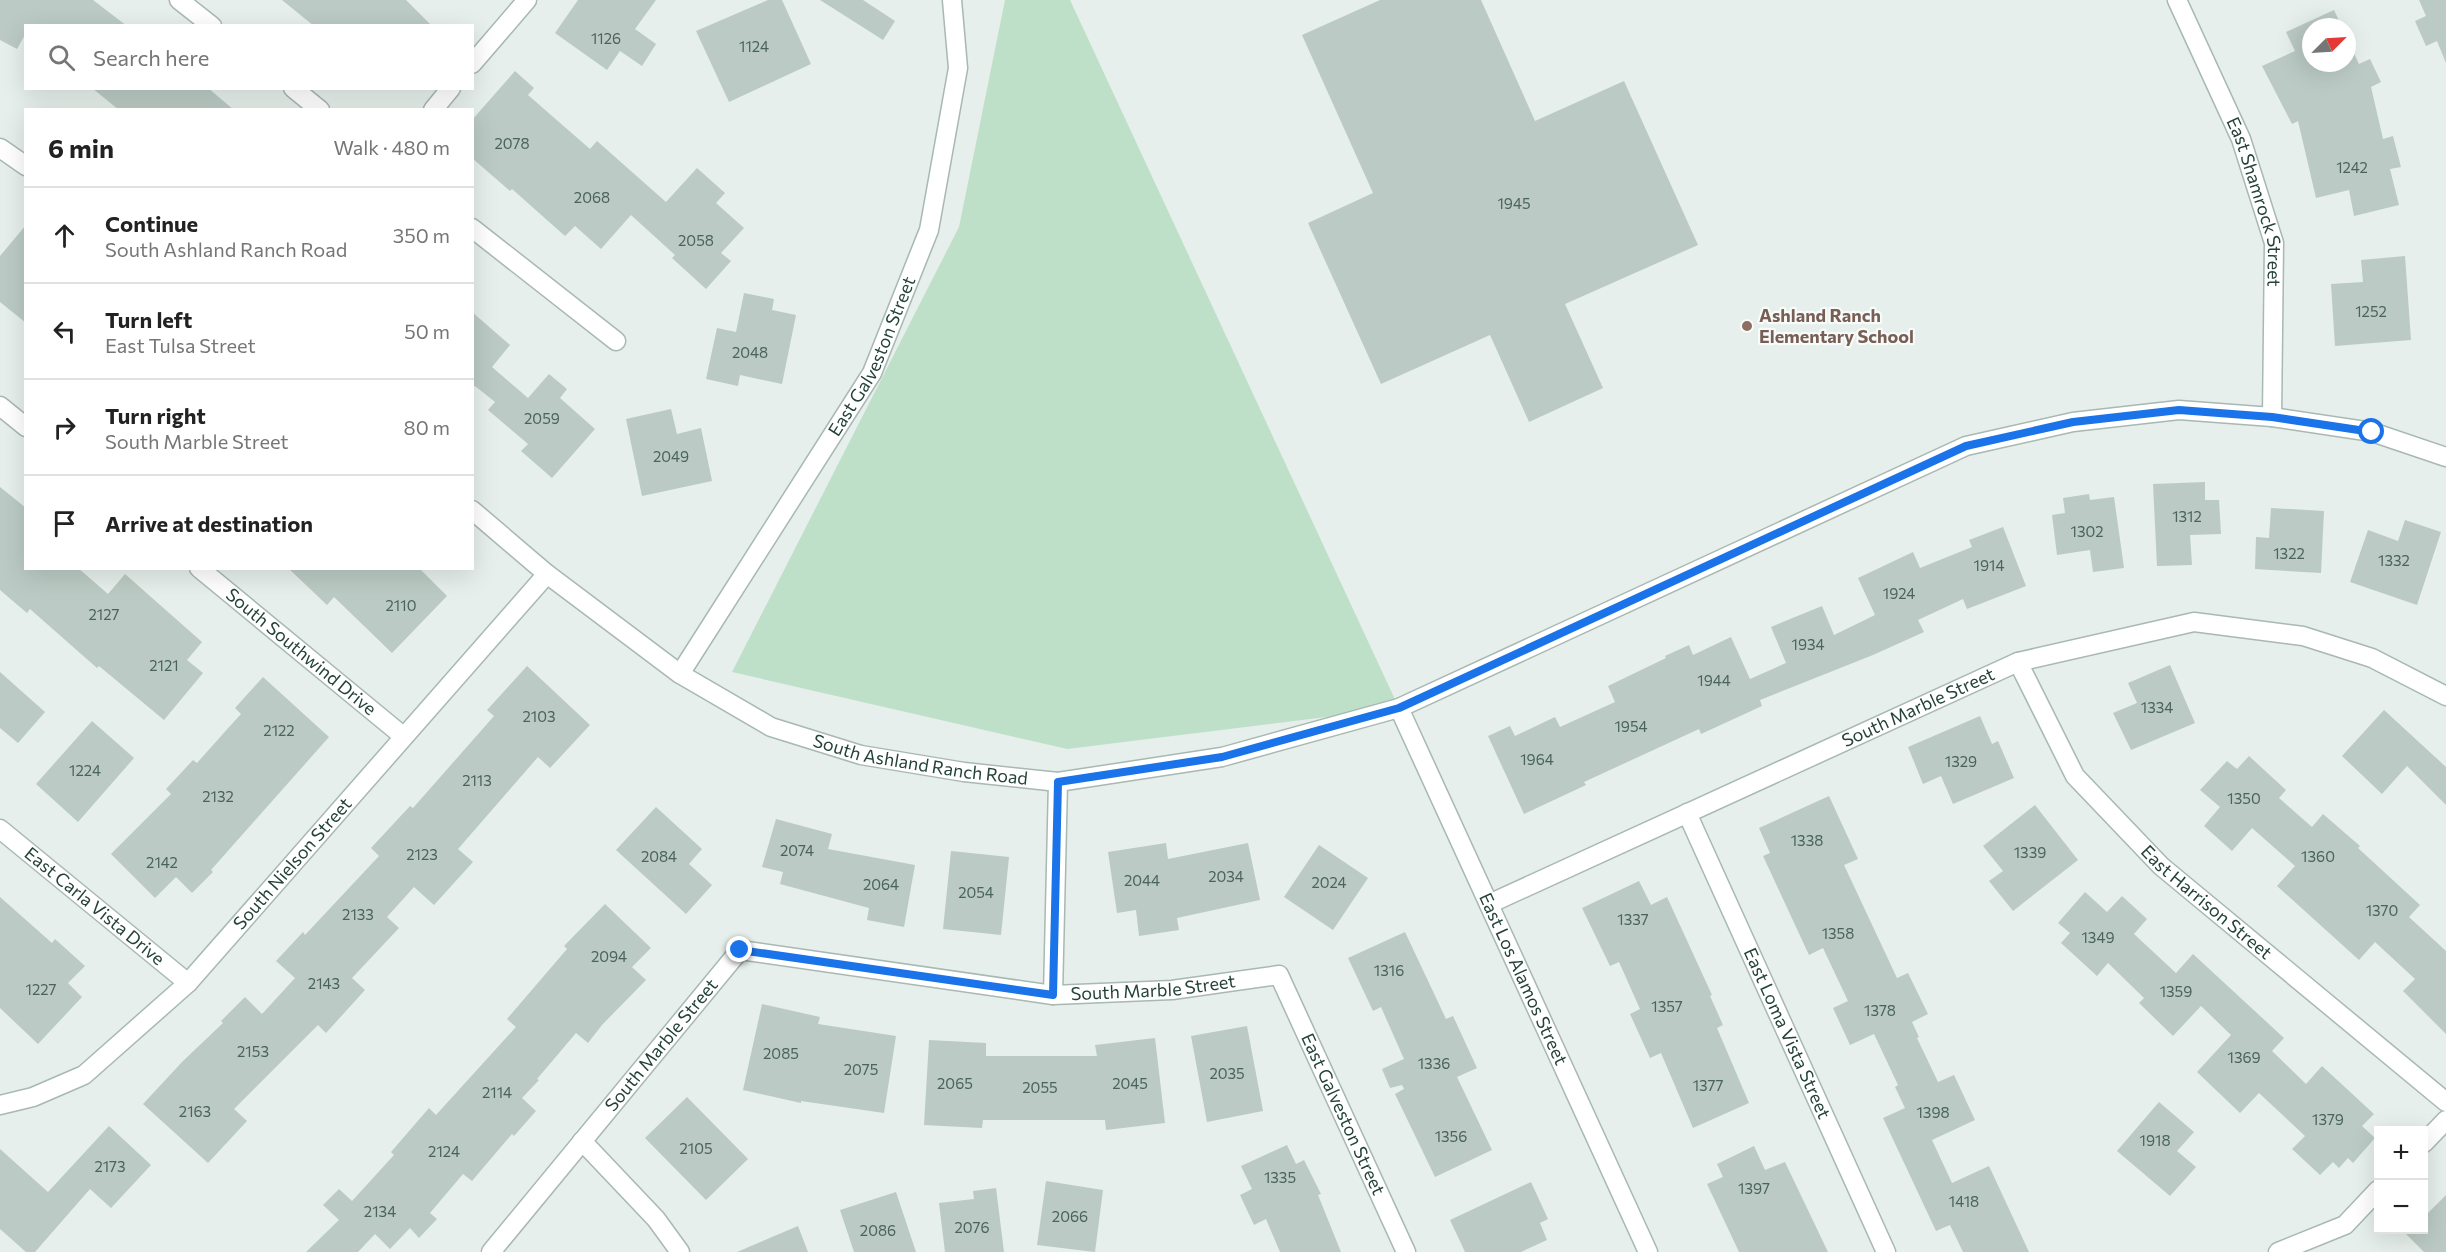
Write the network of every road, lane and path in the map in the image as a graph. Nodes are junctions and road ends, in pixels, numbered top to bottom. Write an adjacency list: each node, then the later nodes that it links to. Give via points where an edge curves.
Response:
1 (179, 0): 5 (street)
2 (526, 0): 6 (street)
3 (952, 0): 23 (street, East Galveston Street, via 958,68 929,230 872,373)
4 (2177, 0): 16 (street, East Shamrock Street, via 2241,139 2274,243)
5 (209, 24)
6 (474, 62)
7 (295, 90): 9 (street)
8 (449, 90): 10 (street)
9 (318, 108)
10 (435, 108)
11 (0, 148): 12 (street)
12 (24, 165)
13 (474, 230): 14 (street)
14 (616, 341)
15 (0, 406): 17 (street)
16 (2272, 417): 18 (street, South Ashland Ranch Road, via 2372,432); 25 (street, South Ashland Ranch Road, via 2179,410 2073,422 1966,446)
17 (24, 425)
18 (2446, 457)
19 (474, 512): 21 (street, South Ashland Ranch Road)
20 (200, 570): 26 (street, South Southwind Drive)
21 (547, 574): 23 (street, South Ashland Ranch Road); 26 (street, South Nielson Street)
22 (2018, 662): 24 (street, South Marble Street, via 2194,622 2303,636 2372,658); 28 (street, South Marble Street); 34 (street, East Harrison Street, via 2075,776 2161,866)
23 (680, 674): 27 (street, South Ashland Ranch Road, via 771,728 861,754 964,772)
24 (2446, 696)
25 (1399, 708): 27 (street, South Ashland Ranch Road, via 1222,757); 30 (street, East Los Alamos Street)
26 (403, 736): 32 (street, South Nielson Street)
27 (1058, 782): 33 (street)
28 (1687, 813): 30 (street, South Marble Street); 44 (street, East Loma Vista Street)
29 (0, 829): 32 (street, East Carla Vista Drive)
30 (1489, 904): 43 (street, East Los Alamos Street)
31 (1279, 975): 33 (street, South Marble Street, via 1172,990); 42 (street, East Galveston Street)
32 (188, 983): 35 (street, South Nielson Street, via 84,1074 33,1097)
33 (1053, 995): 38 (street, South Marble Street, via 740,950)
34 (2446, 1102)
35 (0, 1105)
36 (2446, 1120): 37 (street)
37 (2428, 1139)
38 (582, 1141): 40 (street, South Marble Street); 41 (street, via 656,1219)
39 (2374, 1195): 45 (street, via 2345,1225)
40 (491, 1252)
41 (680, 1252)
42 (1406, 1252)
43 (1648, 1252)
44 (1886, 1252)
45 (2278, 1252)

